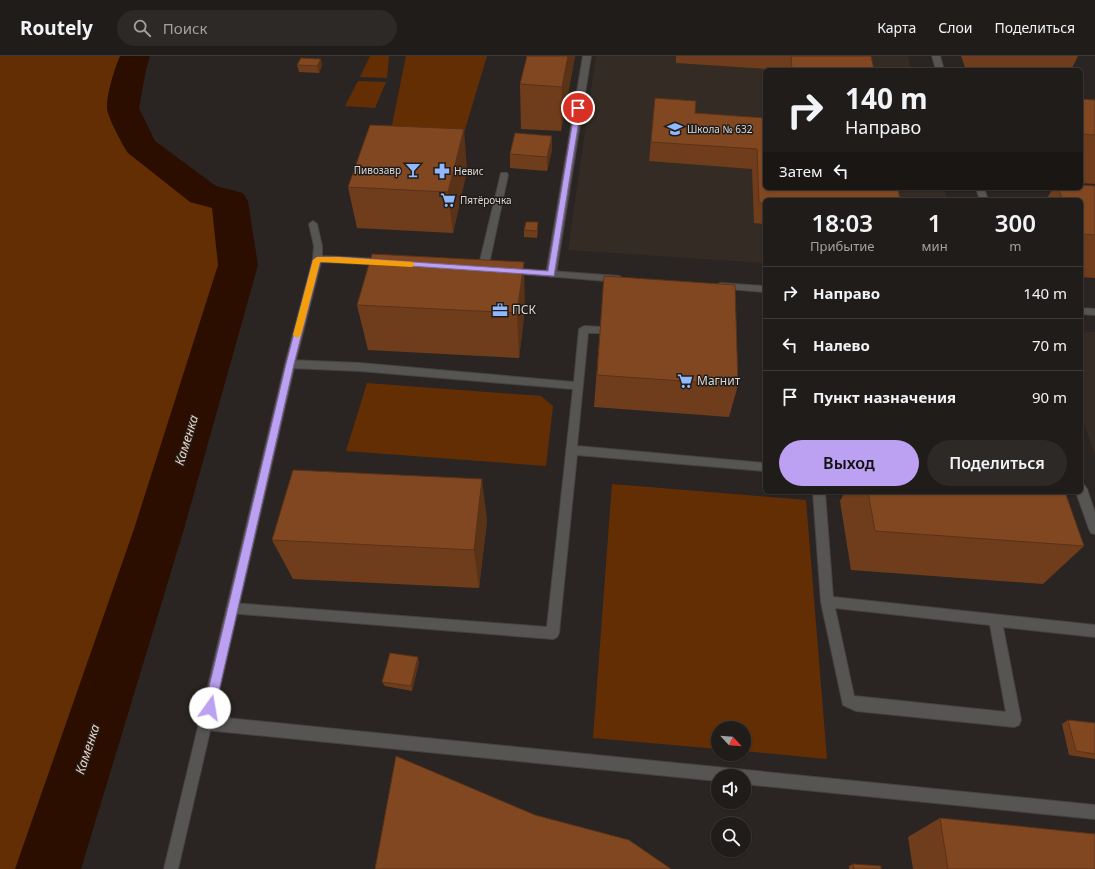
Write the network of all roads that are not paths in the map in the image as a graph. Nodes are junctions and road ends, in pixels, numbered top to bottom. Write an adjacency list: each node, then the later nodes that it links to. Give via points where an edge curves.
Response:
1 (587, 56): 8 (street)
2 (936, 56): 3 (street)
3 (939, 68)
4 (504, 175): 8 (street, via 487,270)
5 (313, 224): 6 (street, via 318,246)
6 (317, 260): 7 (street); 15 (street)
7 (391, 263)
8 (551, 274): 9 (street)
9 (627, 279)
10 (712, 285): 11 (street)
11 (763, 289)
12 (1083, 311): 13 (street)
13 (1095, 312)
14 (600, 330): 16 (street, via 584,329)
15 (290, 364): 16 (street, via 360,367); 23 (street)
16 (578, 386): 17 (street)
17 (572, 450): 18 (street); 23 (street, via 553,633)
18 (763, 467)
19 (819, 494): 22 (street)
20 (1083, 494): 21 (street)
21 (1095, 529)
22 (828, 602): 24 (street); 24 (street, via 848,700 856,704 1014,720)
23 (232, 609): 26 (street)
24 (995, 620): 25 (street)
25 (1095, 631)
26 (206, 723): 27 (street); 30 (street)
27 (711, 773)
28 (751, 778): 29 (street)
29 (1095, 812)
30 (171, 869)

